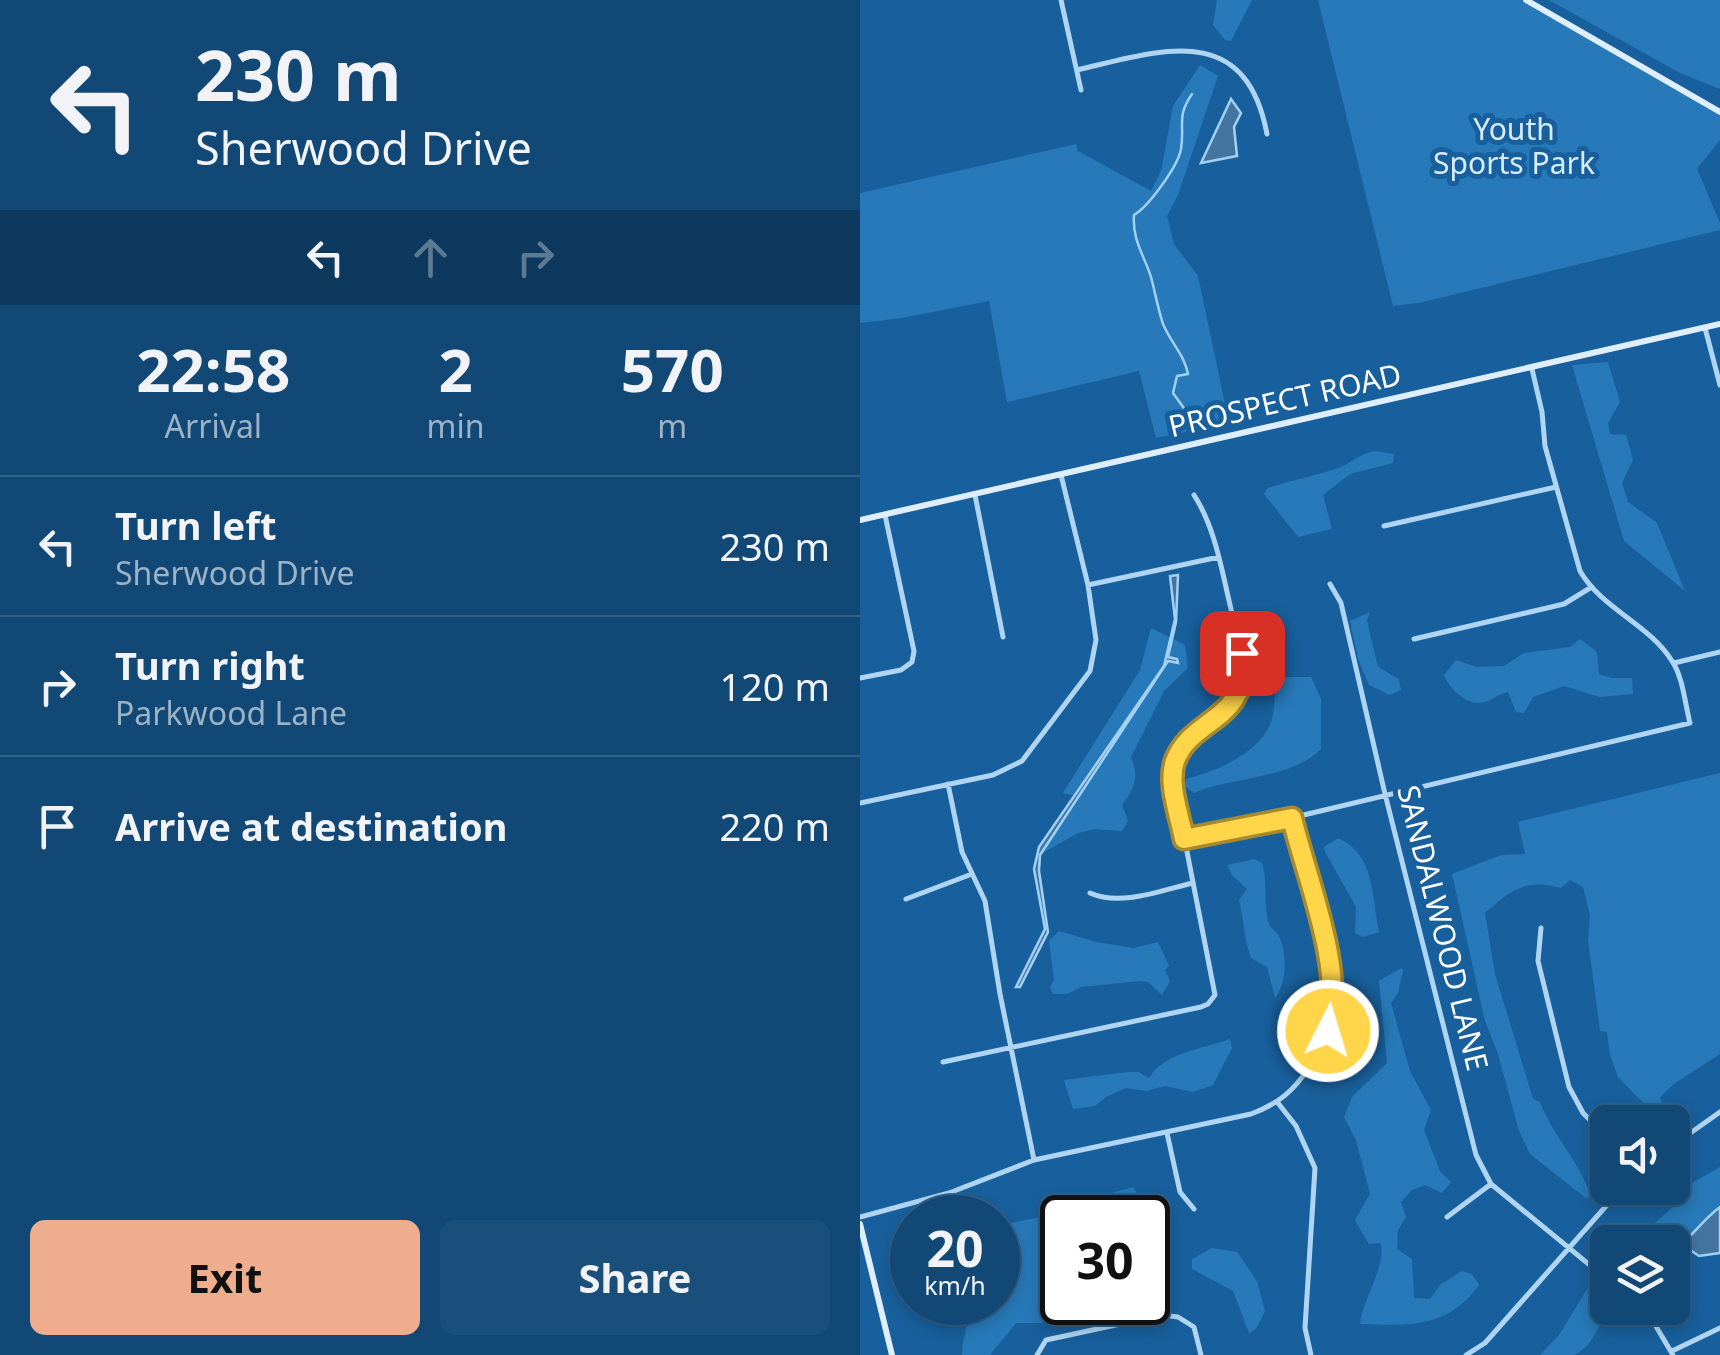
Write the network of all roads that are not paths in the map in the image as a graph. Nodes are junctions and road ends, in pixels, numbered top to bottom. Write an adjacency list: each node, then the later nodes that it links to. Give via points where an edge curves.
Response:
1 (1061, 0): 3 (street)
2 (1526, 0): 5 (street)
3 (1077, 70): 4 (street); 6 (street, via 1170,50 1209,54 1248,82)
4 (1082, 90)
5 (1720, 112)
6 (1267, 134)
7 (1720, 324): 8 (street, PROSPECT ROAD)
8 (1705, 328): 9 (street, PROSPECT ROAD); 10 (street)
9 (1532, 369): 11 (street, PROSPECT ROAD); 12 (street)
10 (1720, 385)
11 (1061, 475): 13 (street, PROSPECT ROAD); 20 (street)
12 (1556, 487): 17 (street); 21 (street)
13 (974, 494): 15 (street, PROSPECT ROAD); 22 (street)
14 (1194, 495): 18 (street)
15 (884, 515): 16 (street, PROSPECT ROAD); 26 (street, via 914,651 901,670)
16 (860, 520)
17 (1384, 526)
18 (1218, 557): 20 (street); 31 (street, via 1243,658 1241,681 1230,706 1184,745 1174,763)
19 (1330, 584): 28 (street, SANDALWOOD LANE, via 1341,603)
20 (1088, 585): 27 (street, via 1096,640 1090,671 1022,761)
21 (1590, 588): 23 (street, via 1564,604); 25 (street)
22 (1003, 638)
23 (1414, 638)
24 (1720, 652): 25 (street)
25 (1674, 663): 28 (street, via 1690,722)
26 (860, 678)
27 (948, 784): 29 (street); 32 (street)
28 (1385, 794): 30 (street); 45 (street, SANDALWOOD LANE, via 1476,1155)
29 (860, 803)
30 (1292, 818): 31 (street); 39 (street, via 1330,966 1334,1012 1322,1048)
31 (1184, 839): 33 (street)
32 (972, 874): 35 (street); 37 (street, via 985,901)
33 (1193, 884): 34 (street, via 1133,897); 37 (street, via 1214,986 1208,1004)
34 (1090, 893)
35 (906, 899)
36 (1541, 928): 41 (street, via 1538,961 1569,1087)
37 (1011, 1048): 38 (street); 44 (street)
38 (943, 1062)
39 (1278, 1104): 42 (street); 58 (street, via 1315,1168 1305,1328)
40 (1720, 1112): 43 (street)
41 (1590, 1120)
42 (1167, 1133): 44 (street); 47 (street, via 1180,1192)
43 (1690, 1133)
44 (1034, 1160): 49 (street)
45 (1491, 1184): 48 (street); 50 (street, SANDALWOOD LANE)
46 (1607, 1205): 50 (street)
47 (1194, 1209)
48 (1447, 1217)
49 (860, 1220): 55 (street)
50 (1568, 1248): 51 (street, SANDALWOOD LANE); 59 (street, via 1486,1343)
51 (1590, 1266)
52 (1653, 1325): 54 (street)
53 (1720, 1328): 54 (street)
54 (1672, 1353)
55 (892, 1355)
56 (1036, 1355): 57 (street, via 1046,1340 1162,1316 1194,1327)
57 (1201, 1355)
58 (1311, 1355)
59 (1466, 1355)

